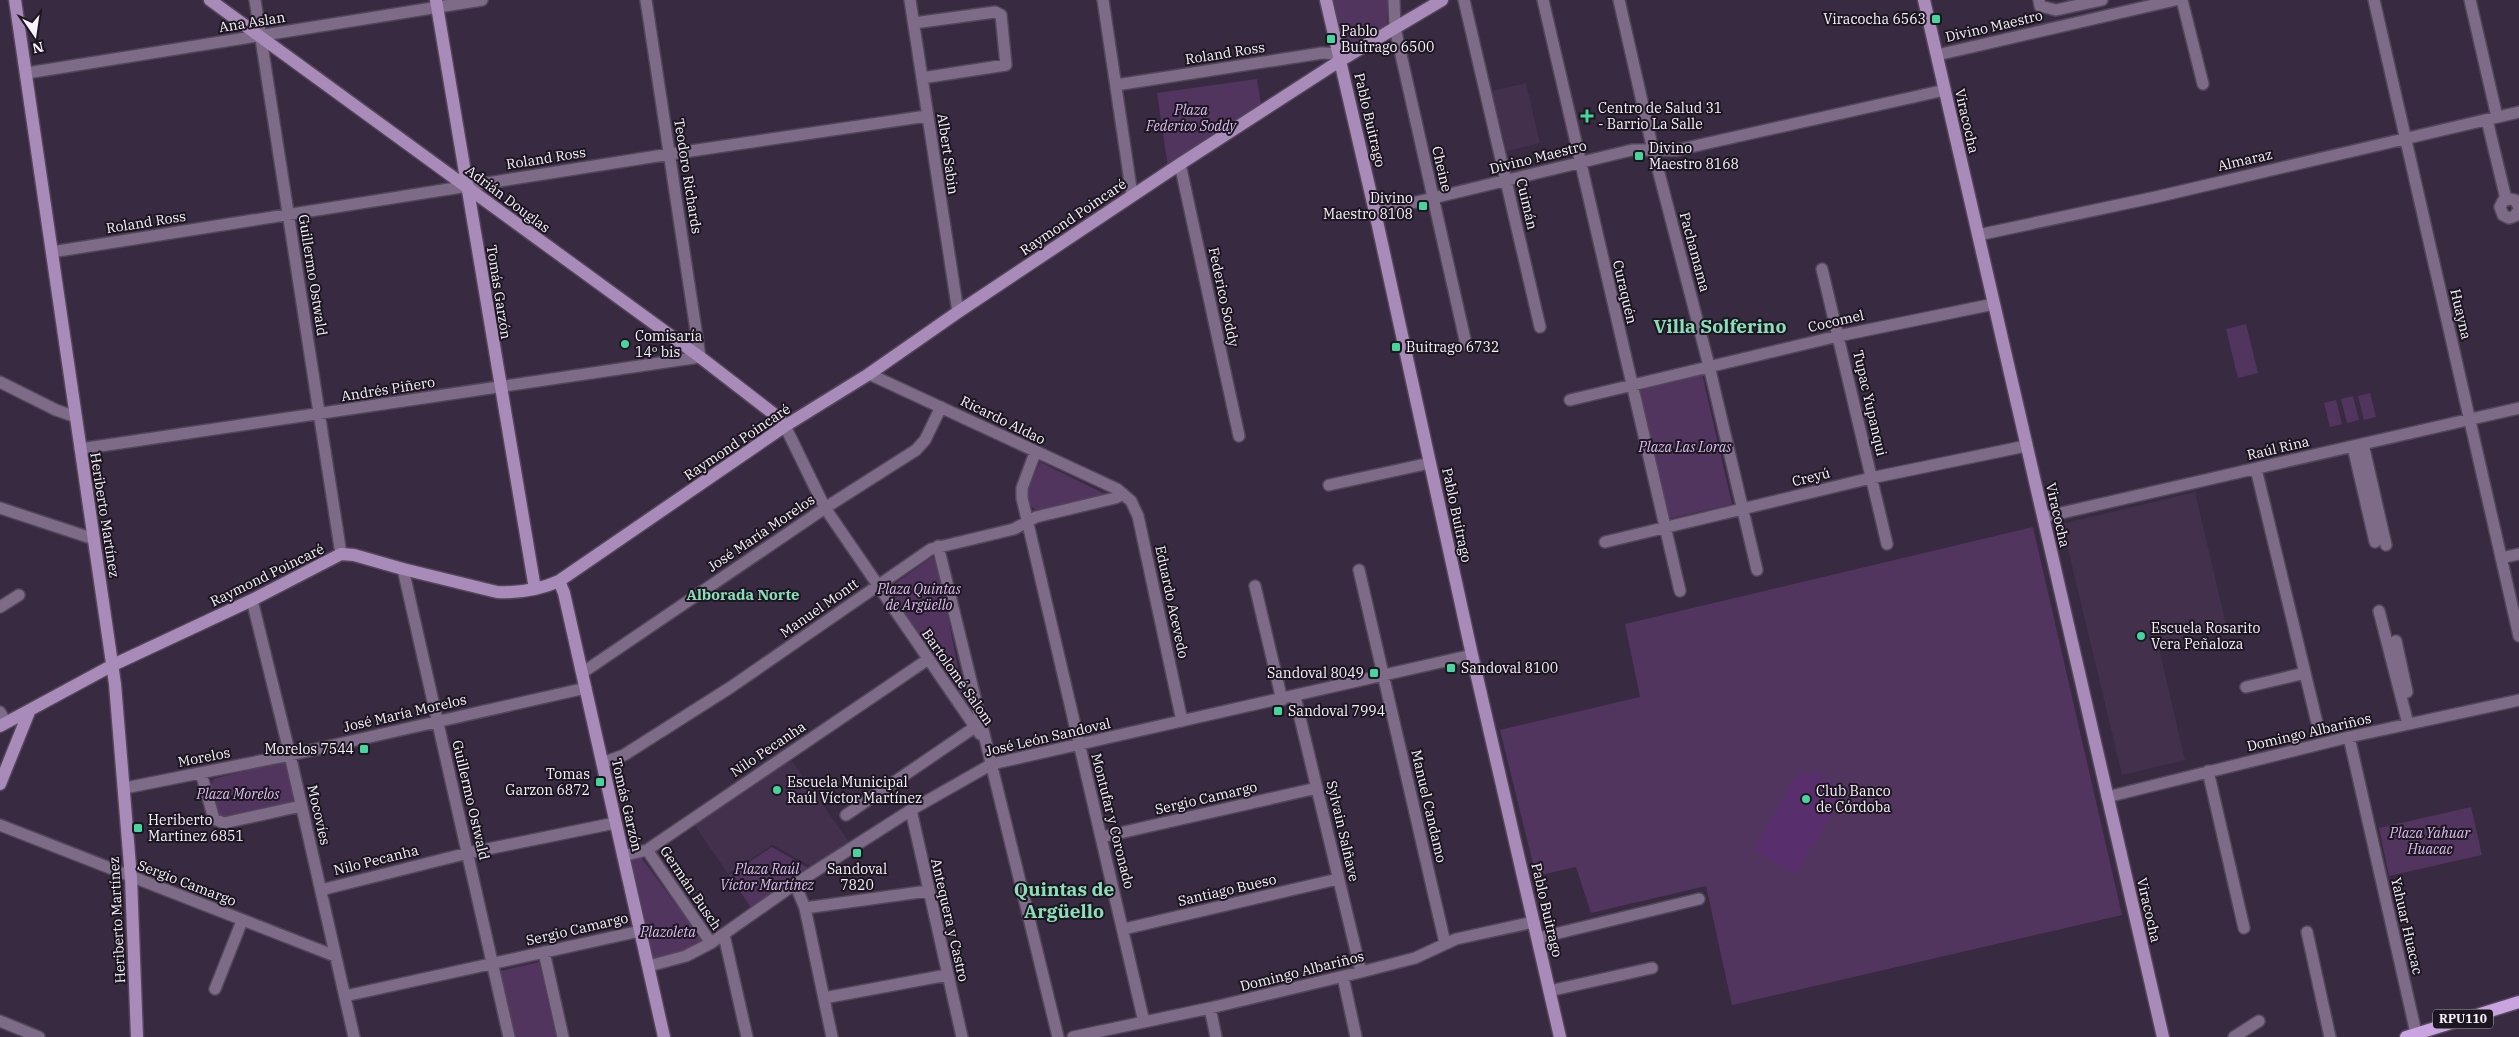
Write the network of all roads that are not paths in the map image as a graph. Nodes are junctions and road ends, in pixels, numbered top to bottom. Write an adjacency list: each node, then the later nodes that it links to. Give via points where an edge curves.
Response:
1 (15, 0): 27 (street, Heriberto Martínez)
2 (210, 0): 24 (street, Adrián Douglas)
3 (255, 0): 24 (street, Guillermo Ostwald)
4 (482, 0): 21 (street, Ana Aslan)
5 (646, 0): 37 (street, Teodoro Richards)
6 (910, 0): 22 (street, Albert Sabin)
7 (1103, 0): 30 (street)
8 (1326, 0): 26 (street, Pablo Buitrago)
9 (1394, 0): 23 (street, Cheine)
10 (1442, 0): 23 (street, Raymond Poincaré)
11 (1464, 0): 40 (street, Cuimán)
12 (1543, 0): 38 (street, Curaquén)
13 (1619, 0): 36 (street, Pachamama)
14 (1924, 0): 25 (street, Viracocha)
15 (2039, 0): 16 (street, via 2040,6 2056,10)
16 (2102, 0)
17 (2175, 0): 25 (street, Divino Maestro)
18 (2182, 0): 29 (street)
19 (2374, 0): 35 (street, Huayna)
20 (2470, 0): 34 (street)
21 (437, 3): 24 (street, Ana Aslan); 41 (street, Tomás Garzón)
22 (914, 23): 28 (street, Albert Sabin); 28 (street, via 995,12 1001,15 1006,65)
23 (1395, 28): 26 (street, Raymond Poincaré); 43 (street, Cheine)
24 (260, 36): 27 (street, Ana Aslan); 41 (street, Adrián Douglas); 47 (street, Guillermo Ostwald)
25 (1936, 55): 31 (street, Viracocha)
26 (1340, 57): 30 (street, Roland Ross, via 1322,53); 39 (street, Raymond Poincaré); 46 (street, Pablo Buitrago)
27 (27, 73): 49 (street, Heriberto Martínez)
28 (922, 78): 33 (street, Albert Sabin)
29 (2202, 84)
30 (1116, 85): 42 (street)
31 (1945, 90): 36 (street, Divino Maestro, via 1677,150); 48 (street, Viracocha)
32 (2519, 112): 34 (street, Almaraz)
33 (928, 116): 37 (street, Roland Ross); 52 (street, Albert Sabin)
34 (2492, 119): 35 (street, Almaraz); 44 (street)
35 (2406, 140): 48 (street, Almaraz); 67 (street, Huayna)
36 (1653, 150): 38 (street, Divino Maestro, via 1632,150); 57 (street, Pachamama)
37 (670, 154): 41 (street, Roland Ross); 56 (street, Teodoro Richards)
38 (1579, 162): 40 (street, Divino Maestro); 60 (street, Curaquén)
39 (1180, 164): 42 (street, Raymond Poincaré); 69 (street, Federico Soddy)
40 (1506, 181): 43 (street, Divino Maestro); 53 (street, Cuimán)
41 (467, 186): 47 (street, Roland Ross); 56 (street, Adrián Douglas); 61 (street, Tomás Garzón)
42 (1132, 195): 52 (street, Raymond Poincaré)
43 (1433, 198): 46 (street, Divino Maestro); 55 (street, Cheine)
44 (2506, 199): 45 (street, via 2515,200); 45 (street, via 2500,207 2503,216 2512,218)
45 (2519, 208)
46 (1375, 212): 74 (street, Pablo Buitrago)
47 (289, 215): 49 (street, Roland Ross); 65 (street, Guillermo Ostwald)
48 (1978, 235): 51 (street, Viracocha)
49 (52, 252): 66 (street, Heriberto Martínez)
50 (1822, 269): 54 (street, Tupac Yupanqui)
51 (1994, 304): 54 (street, Cocomel); 71 (street, Viracocha)
52 (958, 312): 58 (street, Raymond Poincaré)
53 (1540, 327)
54 (1838, 336): 57 (street, Cocomel); 76 (street, Tupac Yupanqui)
55 (1466, 344)
56 (700, 357): 61 (street, Andrés Piñero); 68 (street, Adrián Douglas)
57 (1709, 366): 60 (street, Cocomel); 81 (street, Pachamama)
58 (869, 374): 63 (street, Ricardo Aldao); 68 (street, Raymond Poincaré)
59 (0, 382): 66 (street, via 56,410)
60 (1632, 385): 62 (street, Cocomel); 84 (street, Curaquén)
61 (500, 388): 65 (street, Andrés Piñero); 99 (street, Tomás Garzón)
62 (1570, 400)
63 (941, 407): 73 (street, Ricardo Aldao); 80 (street, José María Morelos, via 921,446)
64 (2519, 408): 67 (street, Raúl Rina)
65 (319, 415): 72 (street, Andrés Piñero); 90 (street, Guillermo Ostwald)
66 (76, 416): 72 (street, Heriberto Martínez)
67 (2470, 419): 70 (street, Raúl Rina); 92 (street, Huayna)
68 (785, 426): 80 (street, Bartolomé Salom); 96 (street, Raymond Poincaré)
69 (1239, 436)
70 (2358, 445): 75 (street, Raúl Rina); 87 (street)
71 (2026, 446): 76 (street, Creyú); 82 (street, Viracocha)
72 (80, 449): 85 (street, Heriberto Martínez)
73 (1035, 453): 78 (street, Ricardo Aldao); 83 (street, Montufar y Coronado, via 1022,488)
74 (1430, 463): 77 (street); 107 (street, Pablo Buitrago)
75 (2256, 469): 82 (street, Raúl Rina); 111 (street)
76 (1872, 478): 81 (street, Creyú); 88 (street, Tupac Yupanqui)
77 (1329, 485)
78 (1123, 494): 83 (street, Manuel Montt); 121 (street, Eduardo Acevedo, via 1131,501 1138,516)
79 (0, 508): 85 (street)
80 (825, 508): 97 (street, Bartolomé Salom); 110 (street, José María Morelos)
81 (1742, 509): 84 (street, Creyú); 95 (street, Pachamama)
82 (2044, 517): 137 (street, Viracocha)
83 (1027, 521): 89 (street, Manuel Montt, via 1014,529); 128 (street, Montufar y Coronado)
84 (1664, 528): 86 (street, Creyú); 100 (street, Curaquén)
85 (94, 539): 109 (street, Heriberto Martínez)
86 (1605, 542)
87 (2381, 543)
88 (1887, 544)
89 (938, 546): 97 (street, Manuel Montt); 127 (street, Bartolomé Salom)
90 (341, 554): 93 (street, Raymond Poincaré, via 354,554); 102 (street, Raymond Poincaré)
91 (2519, 554): 92 (street)
92 (2501, 558): 105 (street, Huayna)
93 (403, 569): 99 (street, Raymond Poincaré, via 496,592); 120 (street, Guillermo Ostwald)
94 (1359, 570): 112 (street, Manuel Candamo)
95 (1756, 570)
96 (559, 581): 99 (street, Raymond Poincaré); 110 (street, Tomás Garzón)
97 (878, 586): 108 (street, Bartolomé Salom); 130 (street, Manuel Montt, via 731,687 624,755)
98 (1255, 586): 116 (street)
99 (535, 589)
100 (1680, 591)
101 (19, 595): 103 (street)
102 (252, 600): 109 (street, Raymond Poincaré); 129 (street, Mocovíes)
103 (0, 607)
104 (2379, 611): 122 (street)
105 (2519, 636)
106 (2396, 641): 122 (street)
107 (1472, 655): 112 (street, José León Sandoval); 155 (street, Pablo Buitrago)
108 (927, 660): 124 (street, Bartolomé Salom); 144 (street, Nilo Pecanha)
109 (113, 665): 119 (street, Raymond Poincaré); 135 (street, Heriberto Martínez)
110 (582, 673): 114 (street, Tomás Garzón)
111 (2305, 673): 113 (street); 125 (street)
112 (1383, 676): 115 (street, José León Sandoval); 163 (street, Manuel Candamo)
113 (2246, 687)
114 (586, 688): 120 (street, José María Morelos); 130 (street, Tomás Garzón)
115 (1295, 697): 116 (street, José León Sandoval); 136 (street, Sylvain Salñave)
116 (1282, 700): 121 (street, José León Sandoval)
117 (2519, 700): 122 (street, Domingo Albariños)
118 (0, 712): 123 (street)
119 (29, 712): 123 (street, Raymond Poincaré); 134 (street)
120 (438, 721): 129 (street, José María Morelos); 145 (street, Guillermo Ostwald)
121 (1182, 721): 128 (street, José León Sandoval)
122 (2411, 723): 126 (street, Domingo Albariños)
123 (3, 725)
124 (975, 727): 127 (street, Bartolomé Salom); 140 (street)
125 (2318, 727)
126 (2349, 737): 132 (street, Domingo Albariños); 183 (street, Yahuar Huacac)
127 (984, 740): 131 (street, Bartolomé Salom)
128 (1079, 745): 131 (street, José León Sandoval); 143 (street, Montufar y Coronado)
129 (290, 755): 133 (street, Morelos); 138 (street, Mocovíes)
130 (602, 763): 141 (street, Tomás Garzón)
131 (992, 764): 139 (street, José León Sandoval); 193 (street, Bartolomé Salom)
132 (2208, 771): 137 (street, Domingo Albariños); 156 (street)
133 (201, 773): 135 (street, Morelos); 138 (street, via 218,823)
134 (0, 784)
135 (125, 788): 147 (street, Heriberto Martínez)
136 (1317, 788): 143 (street, Sergio Camargo); 148 (street, Sylvain Salñave)
137 (2107, 797): 198 (street, Viracocha)
138 (301, 806): 150 (street, Mocovíes)
139 (911, 810): 149 (street, José León Sandoval); 151 (street, Antequera y Castro)
140 (846, 815)
141 (615, 823): 145 (street, Nilo Pecanha); 146 (street, Tomás Garzón)
142 (0, 826): 147 (street, Sergio Camargo)
143 (1102, 837): 157 (street, Montufar y Coronado)
144 (647, 850): 146 (street, Nilo Pecanha); 162 (street, Germán Busch)
145 (468, 853): 150 (street, Nilo Pecanha); 167 (street, Guillermo Ostwald)
146 (623, 856): 158 (street, Tomás Garzón)
147 (131, 878): 154 (street, Sergio Camargo); 185 (street, Heriberto Martínez)
148 (1338, 879): 157 (street, Santiago Bueso); 170 (street, Sylvain Salñave)
149 (795, 884): 153 (street); 160 (street, José León Sandoval)
150 (321, 890): 166 (street, Mocovíes)
151 (928, 891): 153 (street); 171 (street, Antequera y Castro)
152 (1699, 899): 161 (street)
153 (805, 908): 176 (street)
154 (242, 921): 166 (street, Sergio Camargo); 173 (street)
155 (1534, 922): 161 (street, Pablo Buitrago); 163 (street, Domingo Albariños)
156 (2244, 928)
157 (1124, 930): 181 (street, Montufar y Coronado)
158 (640, 931): 164 (street, Sergio Camargo); 168 (street, Tomás Garzón)
159 (2307, 932): 201 (street)
160 (724, 935): 162 (street, José León Sandoval); 190 (street, Germán Busch)
161 (1538, 938): 174 (street, Pablo Buitrago)
162 (711, 943): 168 (street, José León Sandoval, via 686,956)
163 (1445, 943): 170 (street, Domingo Albariños, via 1415,958)
164 (544, 952): 167 (street, Sergio Camargo); 188 (street)
165 (2304, 952): 200 (street)
166 (335, 956): 175 (street, Mocovíes)
167 (493, 964): 175 (street, Sergio Camargo); 187 (street, Guillermo Ostwald)
168 (648, 966): 189 (street, Tomás Garzón)
169 (1652, 968): 174 (street)
170 (1361, 972): 172 (street, Domingo Albariños)
171 (947, 975): 176 (street); 192 (street, Antequera y Castro)
172 (1343, 977): 178 (street, Domingo Albariños); 196 (street)
173 (215, 989)
174 (1549, 991): 197 (street, Pablo Buitrago)
175 (344, 996): 186 (street, Mocovíes)
176 (824, 998): 191 (street)
177 (2519, 1002): 183 (main road, RPU110)
178 (1210, 1008): 181 (street, Domingo Albariños); 195 (street)
179 (0, 1021): 184 (street)
180 (2259, 1021): 199 (street)
181 (1144, 1022): 182 (street, Domingo Albariños)
182 (1122, 1032): 194 (street, Domingo Albariños)
183 (2411, 1035)
184 (39, 1037)
185 (137, 1037)
186 (354, 1037)
187 (509, 1037)
188 (563, 1037)
189 (664, 1037)
190 (747, 1037)
191 (832, 1037)
192 (962, 1037)
193 (1058, 1037)
194 (1073, 1037)
195 (1216, 1037)
196 (1356, 1037)
197 (1560, 1037)
198 (2163, 1037)
199 (2234, 1037)
200 (2322, 1037)
201 (2330, 1037)

